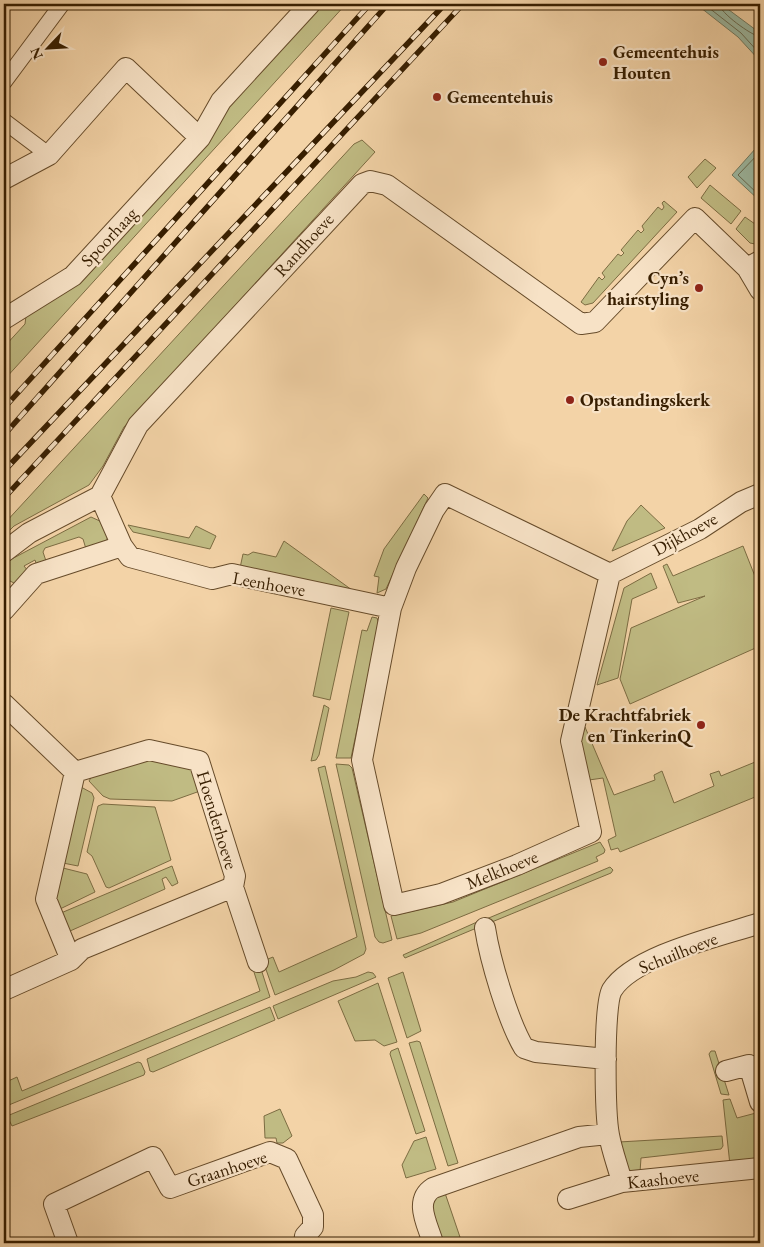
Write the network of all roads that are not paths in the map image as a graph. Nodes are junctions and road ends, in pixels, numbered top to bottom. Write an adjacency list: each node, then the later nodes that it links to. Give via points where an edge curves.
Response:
1 (310, 4): 5 (street, Spoorhaag, via 221,101)
2 (55, 6): 3 (street)
3 (4, 82)
4 (4, 120): 6 (street)
5 (200, 138): 6 (street, via 126,68); 10 (street, Spoorhaag, via 73,276)
6 (49, 155): 7 (street)
7 (4, 179)
8 (754, 265): 9 (street); 12 (street, Randhoeve, via 695,218 595,322 582,324 387,184 370,181 362,184 138,426)
9 (760, 290)
10 (4, 320)
11 (760, 494): 15 (street, Dijkhoeve, via 700,529)
12 (100, 496): 13 (street); 14 (street, via 29,534)
13 (122, 546): 16 (street, Leenhoeve, via 130,556 212,579 232,574); 17 (street, via 36,574)
14 (4, 552)
15 (610, 574): 16 (street, Melkhoeve, via 445,494 406,568); 16 (street, Melkhoeve, via 571,741 591,832 441,894 394,905 362,760)
16 (391, 608)
17 (4, 610)
18 (4, 704): 19 (street)
19 (75, 772): 20 (street, Hoenderhoeve, via 149,750 199,761 235,876); 23 (street, via 46,900)
20 (233, 887): 23 (street, Hoenderhoeve, via 82,949); 24 (street, Hoenderhoeve)
21 (760, 924): 26 (street, Schuilhoeve, via 681,949 638,967 620,982 612,991 608,1005)
22 (485, 928): 26 (street, via 516,1034 524,1048)
23 (71, 960): 25 (street, Hoenderhoeve)
24 (258, 962)
25 (4, 990)
26 (606, 1059): 29 (street, Schuilhoeve)
27 (726, 1071): 28 (street, via 748,1065)
28 (760, 1102)
29 (608, 1134): 31 (street, Schuilhoeve); 35 (street, via 579,1136 448,1181 426,1192 422,1210)
30 (760, 1168): 31 (street, Kaashoeve)
31 (622, 1182): 32 (street, Kaashoeve)
32 (568, 1198)
33 (68, 1243): 34 (street, Graanhoeve, via 54,1204 153,1157 170,1188 270,1152 287,1159 313,1214 313,1227 305,1236)
34 (304, 1243)
35 (433, 1243)

